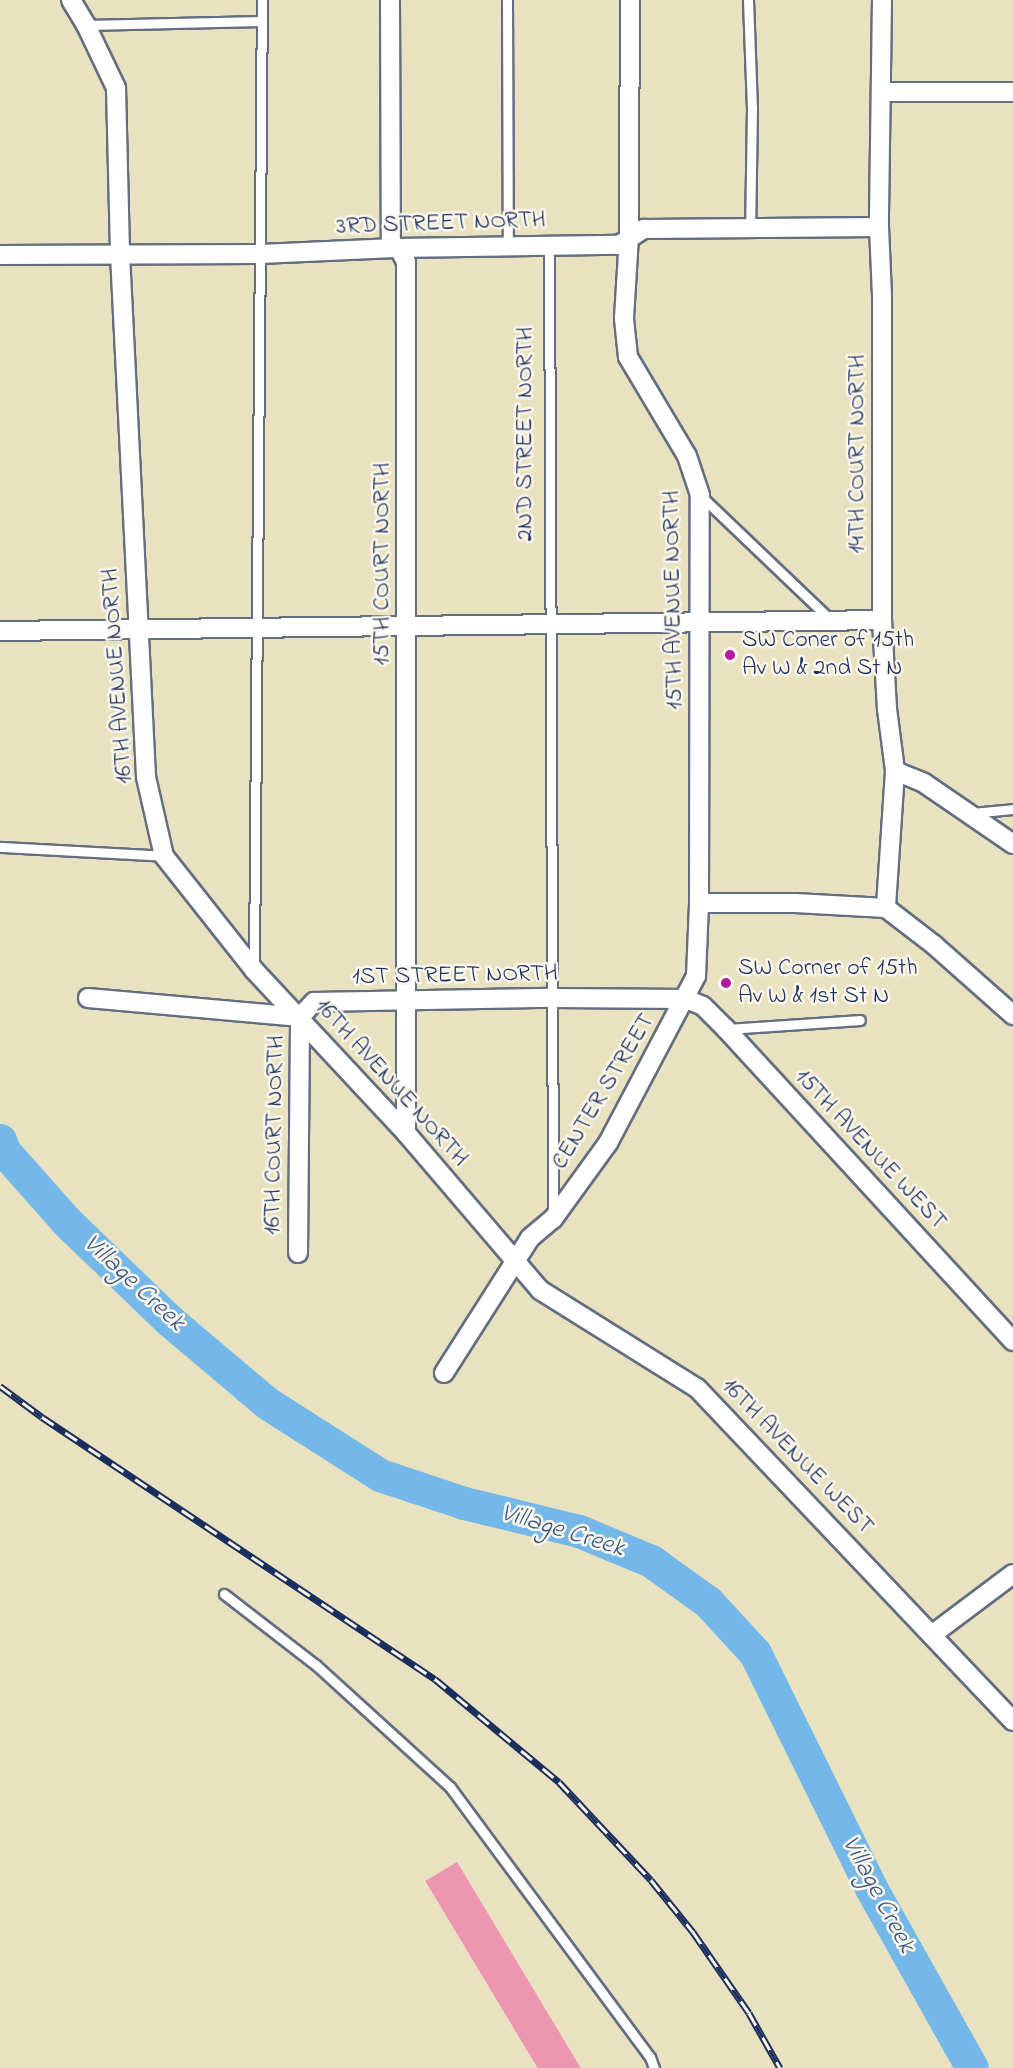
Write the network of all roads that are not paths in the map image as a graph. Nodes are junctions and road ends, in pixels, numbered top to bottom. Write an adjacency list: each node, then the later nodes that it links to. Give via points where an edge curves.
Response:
1 (71, 0): 9 (street, 16TH AVENUE NORTH)
2 (262, 0): 8 (lane)
3 (390, 0): 17 (street, 15TH COURT NORTH, via 390,231)
4 (507, 0): 15 (lane)
5 (630, 0): 14 (street, 15TH AVENUE NORTH)
6 (748, 0): 13 (lane, via 753,108)
7 (882, 0): 10 (street, 14TH COURT NORTH)
8 (262, 21): 9 (lane); 19 (lane)
9 (86, 25): 18 (street, 16TH AVENUE NORTH, via 116,88)
10 (881, 92): 11 (street); 12 (street, 14TH COURT NORTH)
11 (1013, 92)
12 (879, 227): 13 (street, 3RD STREET NORTH); 22 (street, 14TH COURT NORTH)
13 (750, 229): 14 (street, 3RD STREET NORTH, via 644,229)
14 (629, 237): 16 (street, 3RD STREET NORTH, via 619,245); 21 (street, 15TH AVENUE NORTH, via 624,318 628,357 687,456)
15 (508, 245): 16 (street, 3RD STREET NORTH); 17 (street, 3RD STREET NORTH)
16 (549, 245): 25 (lane, 2ND STREET NORTH)
17 (395, 248): 19 (street, 3RD STREET NORTH); 26 (street, 15TH COURT NORTH, via 406,262)
18 (120, 254): 19 (street, 3RD STREET NORTH); 20 (street, 3RD STREET NORTH); 29 (street, 16TH AVENUE NORTH)
19 (260, 254): 27 (lane)
20 (0, 255)
21 (700, 495): 23 (lane); 24 (street, 15TH AVENUE NORTH)
22 (882, 620): 23 (street); 30 (street, 14TH COURT NORTH)
23 (832, 621): 24 (street)
24 (701, 622): 25 (street); 36 (street, 15TH AVENUE NORTH)
25 (551, 623): 26 (street); 40 (lane, 2ND STREET NORTH)
26 (407, 626): 27 (street); 42 (street, 15TH COURT NORTH)
27 (257, 627): 29 (street); 38 (lane)
28 (0, 631): 29 (street)
29 (138, 631): 35 (street, 16TH AVENUE NORTH, via 146,777)
30 (895, 771): 32 (street, via 924,783); 37 (street, 14TH COURT NORTH)
31 (1013, 809): 32 (lane)
32 (969, 814): 33 (street)
33 (1013, 844)
34 (0, 847): 35 (lane)
35 (164, 856): 38 (street, 16TH AVENUE NORTH)
36 (699, 903): 37 (street); 41 (street, 15TH AVENUE NORTH, via 696,976)
37 (886, 908): 43 (street)
38 (254, 970): 44 (street, 16TH AVENUE NORTH)
39 (88, 998): 44 (street)
40 (552, 998): 41 (street, 1ST STREET NORTH); 42 (street, 1ST STREET NORTH); 48 (lane, 2ND STREET NORTH)
41 (686, 999): 46 (street, 15TH AVENUE WEST, via 703,1006); 48 (street, CENTER STREET, via 608,1143)
42 (405, 1000): 44 (street, 1ST STREET NORTH, via 314,1002); 47 (street, 15TH COURT NORTH)
43 (1013, 1016)
44 (300, 1017): 47 (street, 16TH AVENUE NORTH); 49 (street, 16TH COURT NORTH)
45 (860, 1020): 46 (lane)
46 (726, 1029): 51 (street, 15TH AVENUE WEST)
47 (406, 1133): 50 (street, 16TH AVENUE NORTH)
48 (553, 1219): 50 (street, CENTER STREET, via 530,1238)
49 (298, 1253)
50 (516, 1264): 52 (street, CENTER STREET); 55 (street, 16TH AVENUE WEST, via 540,1290 697,1388)
51 (1013, 1341)
52 (444, 1373)
53 (1013, 1574): 55 (street)
54 (224, 1594): 57 (lane, via 316,1665 450,1787 650,2057)
55 (933, 1634): 56 (street, 16TH AVENUE WEST)
56 (1013, 1721)
57 (654, 2068)

